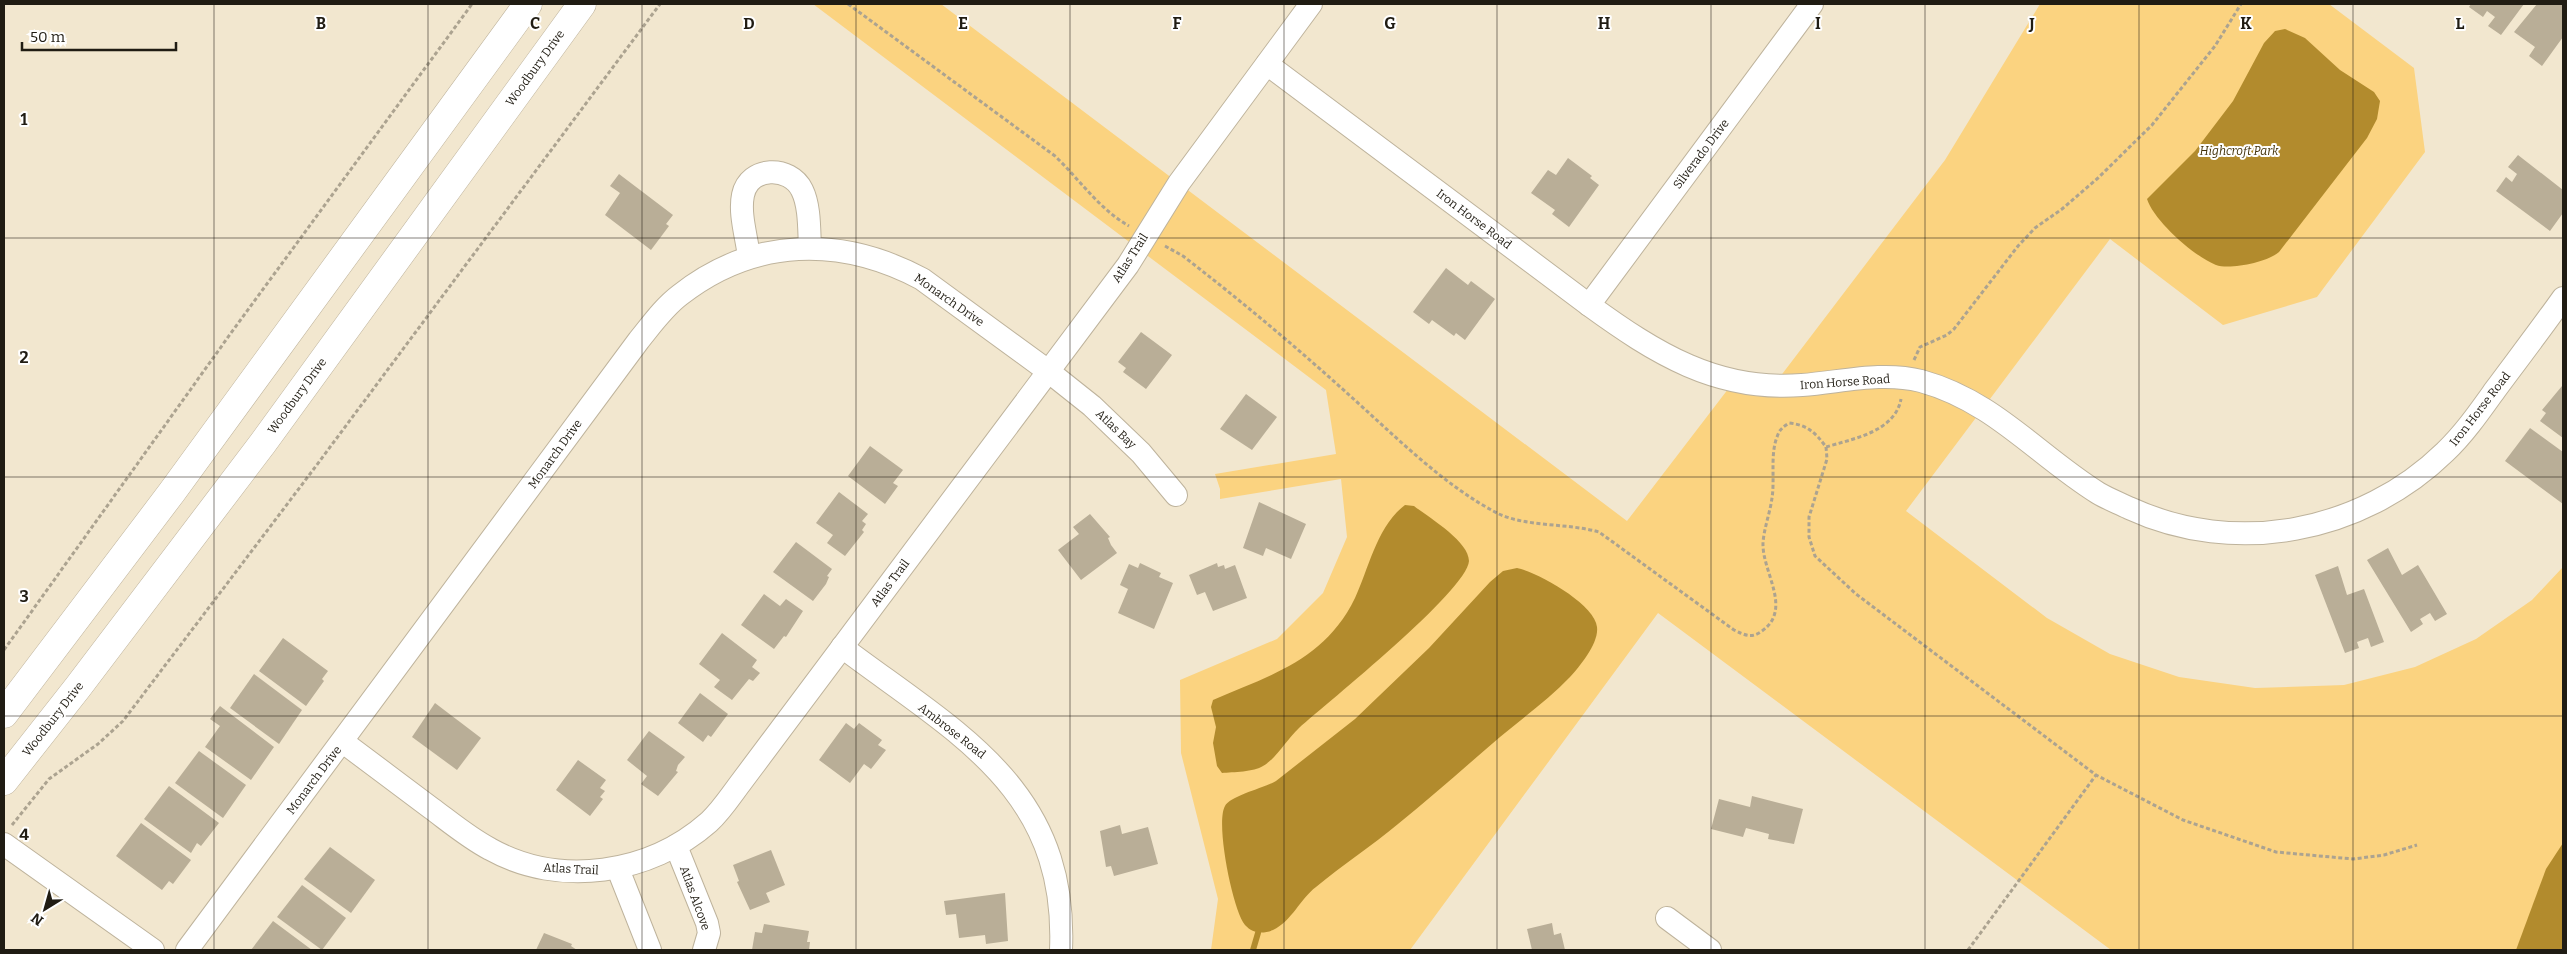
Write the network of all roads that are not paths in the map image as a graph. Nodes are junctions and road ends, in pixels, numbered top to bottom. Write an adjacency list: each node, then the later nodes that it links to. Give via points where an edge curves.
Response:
1 (528, 4): 13 (main road, via 166,499)
2 (582, 4): 15 (main road, Woodbury Drive, via 263,443)
3 (1312, 4): 5 (street, Atlas Trail)
4 (1812, 4): 9 (street, Silverado Drive)
5 (1267, 64): 9 (street, Iron Horse Road); 10 (street, Atlas Trail, via 1179,183 1128,265)
6 (810, 248): 7 (street, Monarch Drive); 7 (street, via 802,188 787,175 766,172 749,183 743,197); 10 (street, Monarch Drive, via 848,252 899,267 922,279)
7 (750, 257): 14 (street, Monarch Drive, via 700,281 658,316)
8 (2563, 298): 9 (street, Iron Horse Road, via 2470,424 2418,477 2375,503 2331,521 2287,532 2239,535 2189,528 2148,517 2099,494 1989,410 1943,388 1913,380 1879,377 1773,386 1735,380 1702,372 1665,356)
9 (1589, 305)
10 (1048, 371): 11 (street, Atlas Bay, via 1107,420); 12 (street, Atlas Trail)
11 (1176, 495)
12 (842, 648): 17 (street, Atlas Trail, via 710,821); 24 (street, Ambrose Road, via 976,747 1026,805 1043,836 1052,865 1060,900)
13 (4, 714)
14 (343, 742): 18 (street, Atlas Trail, via 490,850 540,868 576,871); 21 (street, Monarch Drive)
15 (4, 781)
16 (4, 844): 20 (street)
17 (676, 846): 18 (street, Atlas Trail); 23 (street, Atlas Alcove, via 707,923 709,933)
18 (618, 869): 22 (street)
19 (1667, 918): 25 (street)
20 (152, 950)
21 (187, 950)
22 (650, 950)
23 (704, 950)
24 (1062, 950)
25 (1710, 950)

